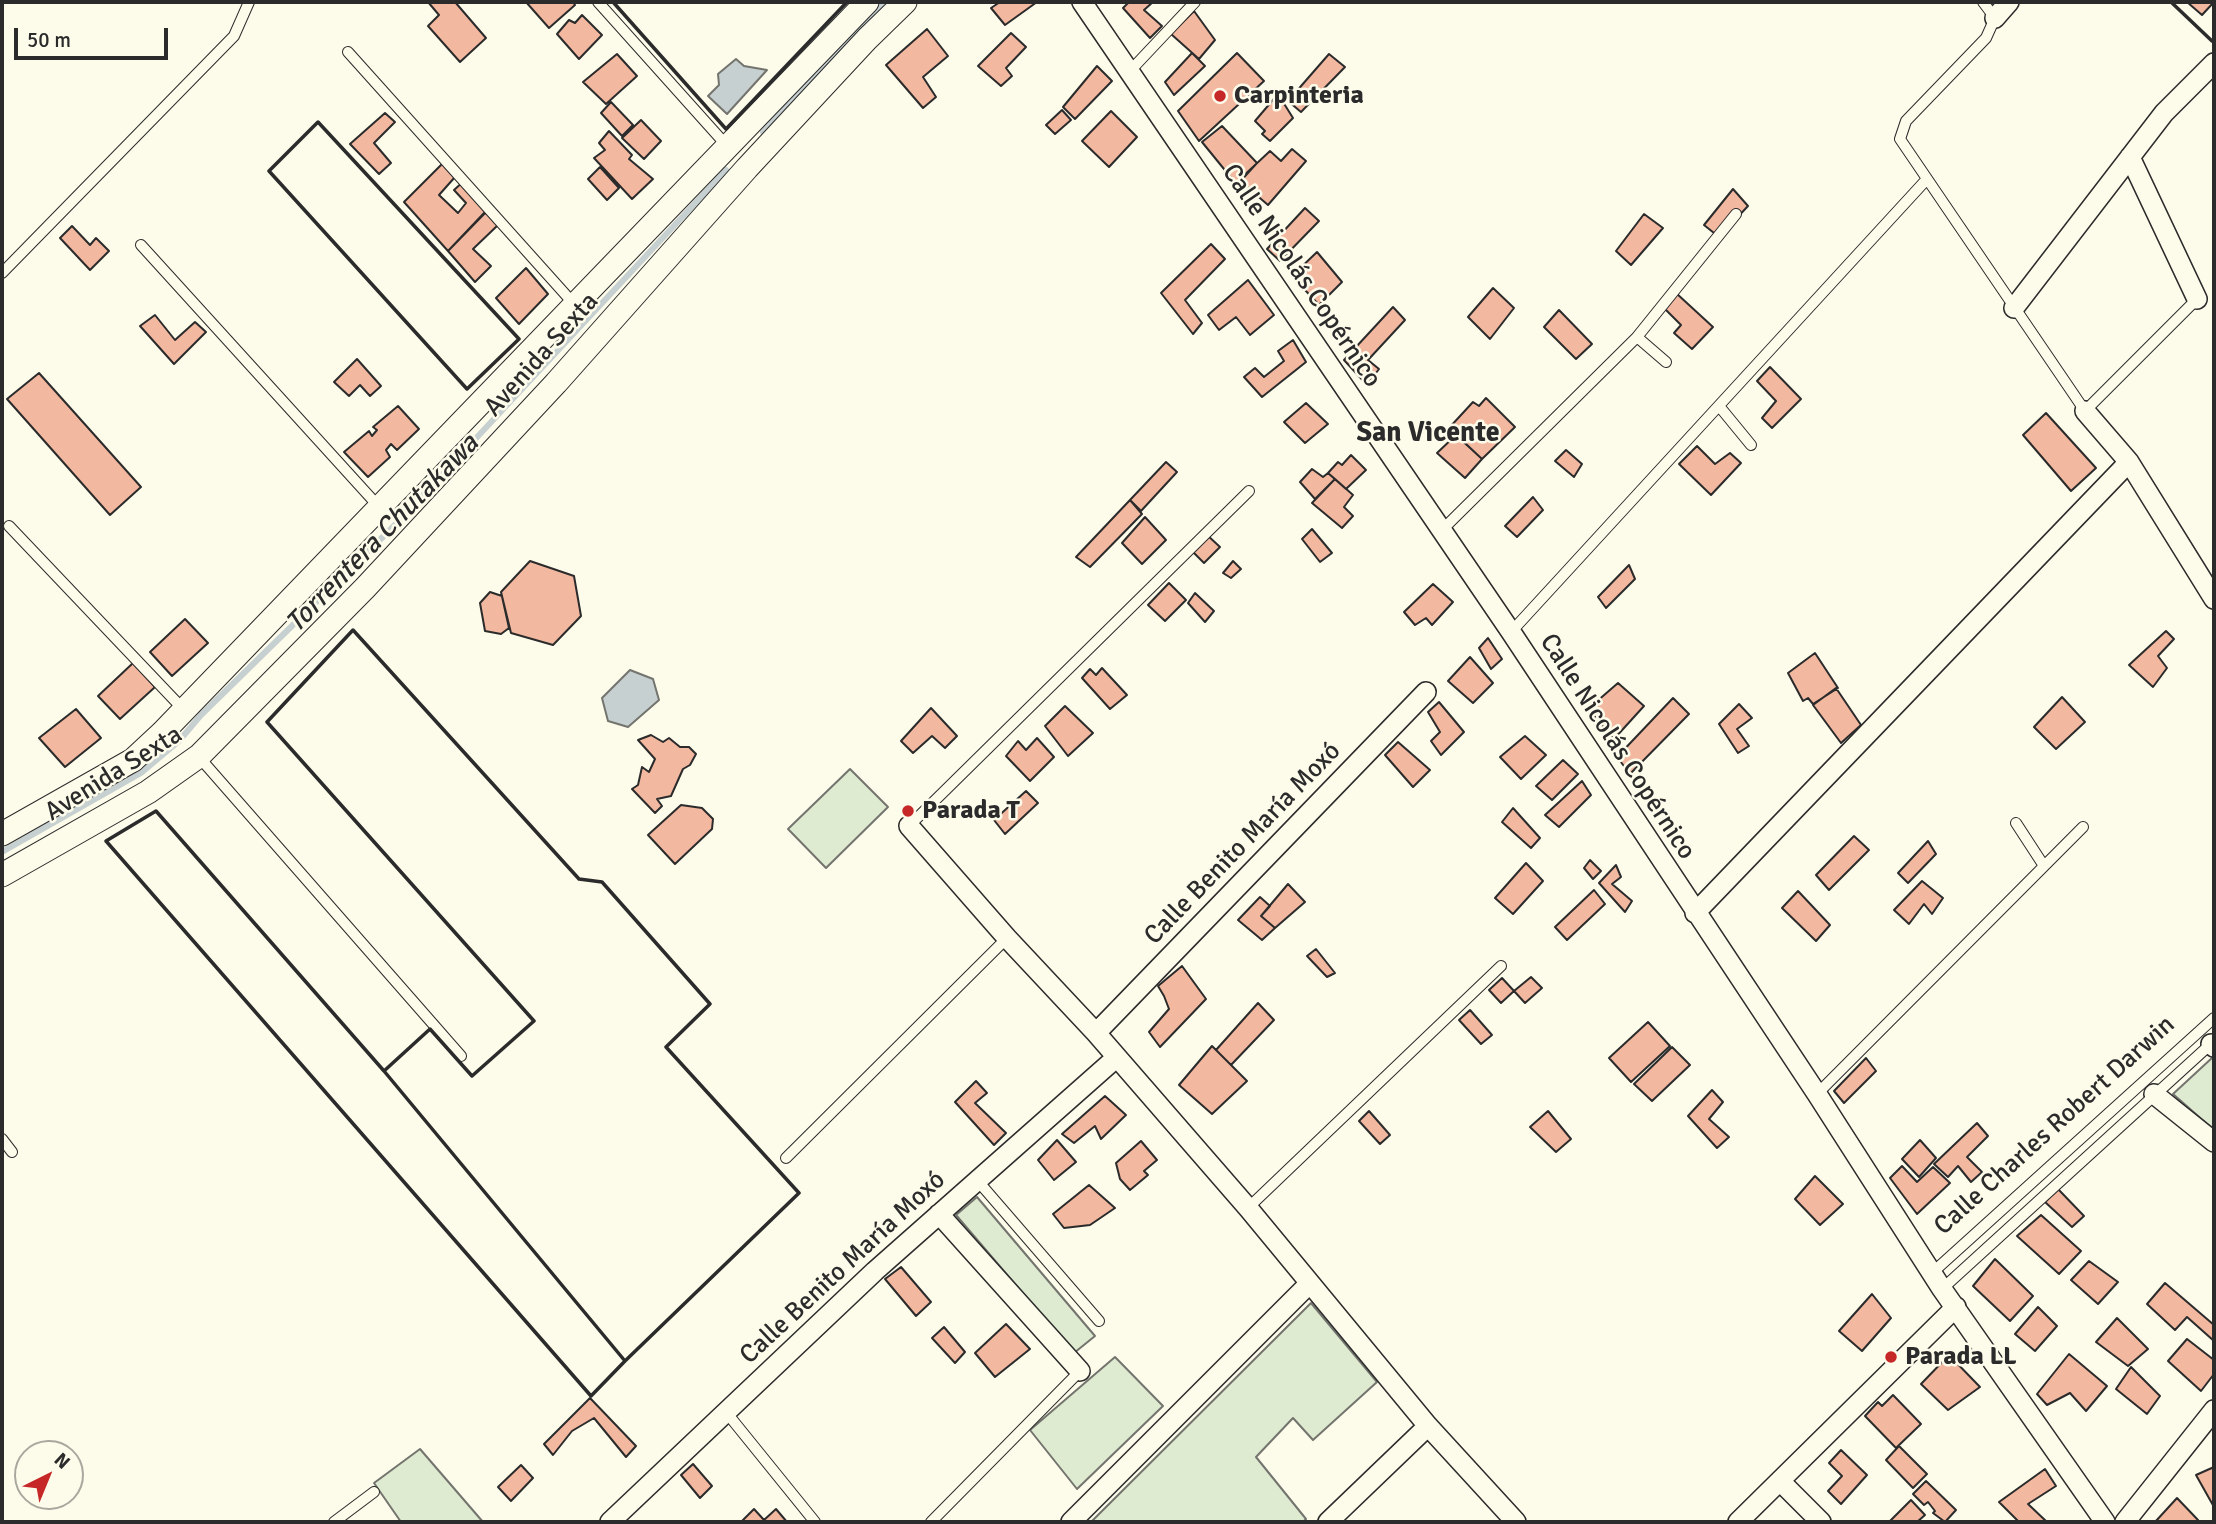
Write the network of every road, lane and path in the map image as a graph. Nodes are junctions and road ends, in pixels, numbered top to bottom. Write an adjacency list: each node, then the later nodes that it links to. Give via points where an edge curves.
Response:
1 (248, 2): 17 (lane, via 233,36)
2 (598, 2): 13 (lane)
3 (867, 2): 13 (street, Avenida Sexta)
4 (905, 2): 13 (street, Avenida Sexta)
5 (1083, 2): 11 (street, Calle Nicolás Copérnico)
6 (1195, 2): 11 (lane)
7 (2009, 2): 8 (street)
8 (1989, 10): 14 (lane, via 1986,38 1906,121 1900,139)
9 (348, 51): 19 (lane)
10 (2214, 63): 12 (street, via 2164,113)
11 (1130, 71): 30 (street, Calle Nicolás Copérnico)
12 (2130, 157): 18 (street); 20 (street)
13 (739, 160): 19 (street, Avenida Sexta); 35 (street, Avenida Sexta, via 538,402 365,588)
14 (1927, 179): 20 (lane); 23 (lane)
15 (1736, 214): 21 (lane)
16 (141, 245): 28 (lane)
17 (2, 273)
18 (2197, 299): 24 (lane)
19 (576, 306): 28 (street, Avenida Sexta)
20 (2014, 307): 24 (lane)
21 (1637, 337): 22 (lane); 30 (lane)
22 (1667, 362)
23 (1719, 406): 25 (lane); 32 (lane)
24 (2085, 411): 26 (street)
25 (1751, 445)
26 (2129, 462): 31 (street); 42 (street)
27 (1249, 491): 37 (lane)
28 (380, 509): 34 (street, Avenida Sexta)
29 (9, 526): 34 (lane)
30 (1441, 531): 32 (street, Calle Nicolás Copérnico)
31 (2214, 599)
32 (1511, 632): 42 (street, Calle Nicolás Copérnico)
33 (1426, 692): 46 (street, Calle Benito María Moxó)
34 (183, 709): 39 (street, Avenida Sexta, via 134,760)
35 (199, 756): 41 (street, Avenida Sexta, via 148,792); 48 (lane)
36 (2016, 823): 40 (lane)
37 (909, 826): 43 (street)
38 (2083, 827): 40 (lane)
39 (2, 834)
40 (2044, 866): 50 (lane)
41 (2, 875)
42 (1695, 913): 50 (street, Calle Nicolás Copérnico)
43 (1007, 939): 46 (street); 55 (lane)
44 (1501, 967): 57 (lane)
45 (2214, 1018): 59 (lane, Calle Charles Robert Darwin)
46 (1096, 1033): 49 (street)
47 (2213, 1044): 51 (lane, Calle Charles Robert Darwin)
48 (461, 1056)
49 (1117, 1057): 56 (street, Calle Benito María Moxó); 57 (street)
50 (1817, 1094): 59 (street, Calle Nicolás Copérnico)
51 (2154, 1094): 53 (street); 59 (lane, Calle Charles Robert Darwin)
52 (2, 1139): 54 (lane)
53 (2214, 1142)
54 (12, 1152)
55 (786, 1158)
56 (977, 1180): 58 (street, Calle Benito María Moxó); 62 (lane)
57 (1248, 1208): 60 (street)
58 (939, 1214): 63 (street); 65 (street, Calle Benito María Moxó)
59 (1937, 1281): 61 (street, Calle Nicolás Copérnico)
60 (1310, 1283): 66 (street); 73 (street)
61 (1956, 1307): 67 (street); 78 (street, Calle Nicolás Copérnico)
62 (1099, 1321)
63 (1080, 1370): 72 (lane)
64 (2214, 1410): 79 (street)
65 (726, 1412): 70 (street, Calle Benito María Moxó); 71 (lane)
66 (1428, 1426): 74 (street); 75 (street)
67 (1781, 1482): 76 (street); 77 (street)
68 (374, 1492): 69 (lane)
69 (334, 1522)
70 (610, 1522)
71 (815, 1522)
72 (930, 1522)
73 (1071, 1522)
74 (1328, 1522)
75 (1516, 1522)
76 (1738, 1522)
77 (1821, 1522)
78 (2105, 1522)
79 (2125, 1522)

